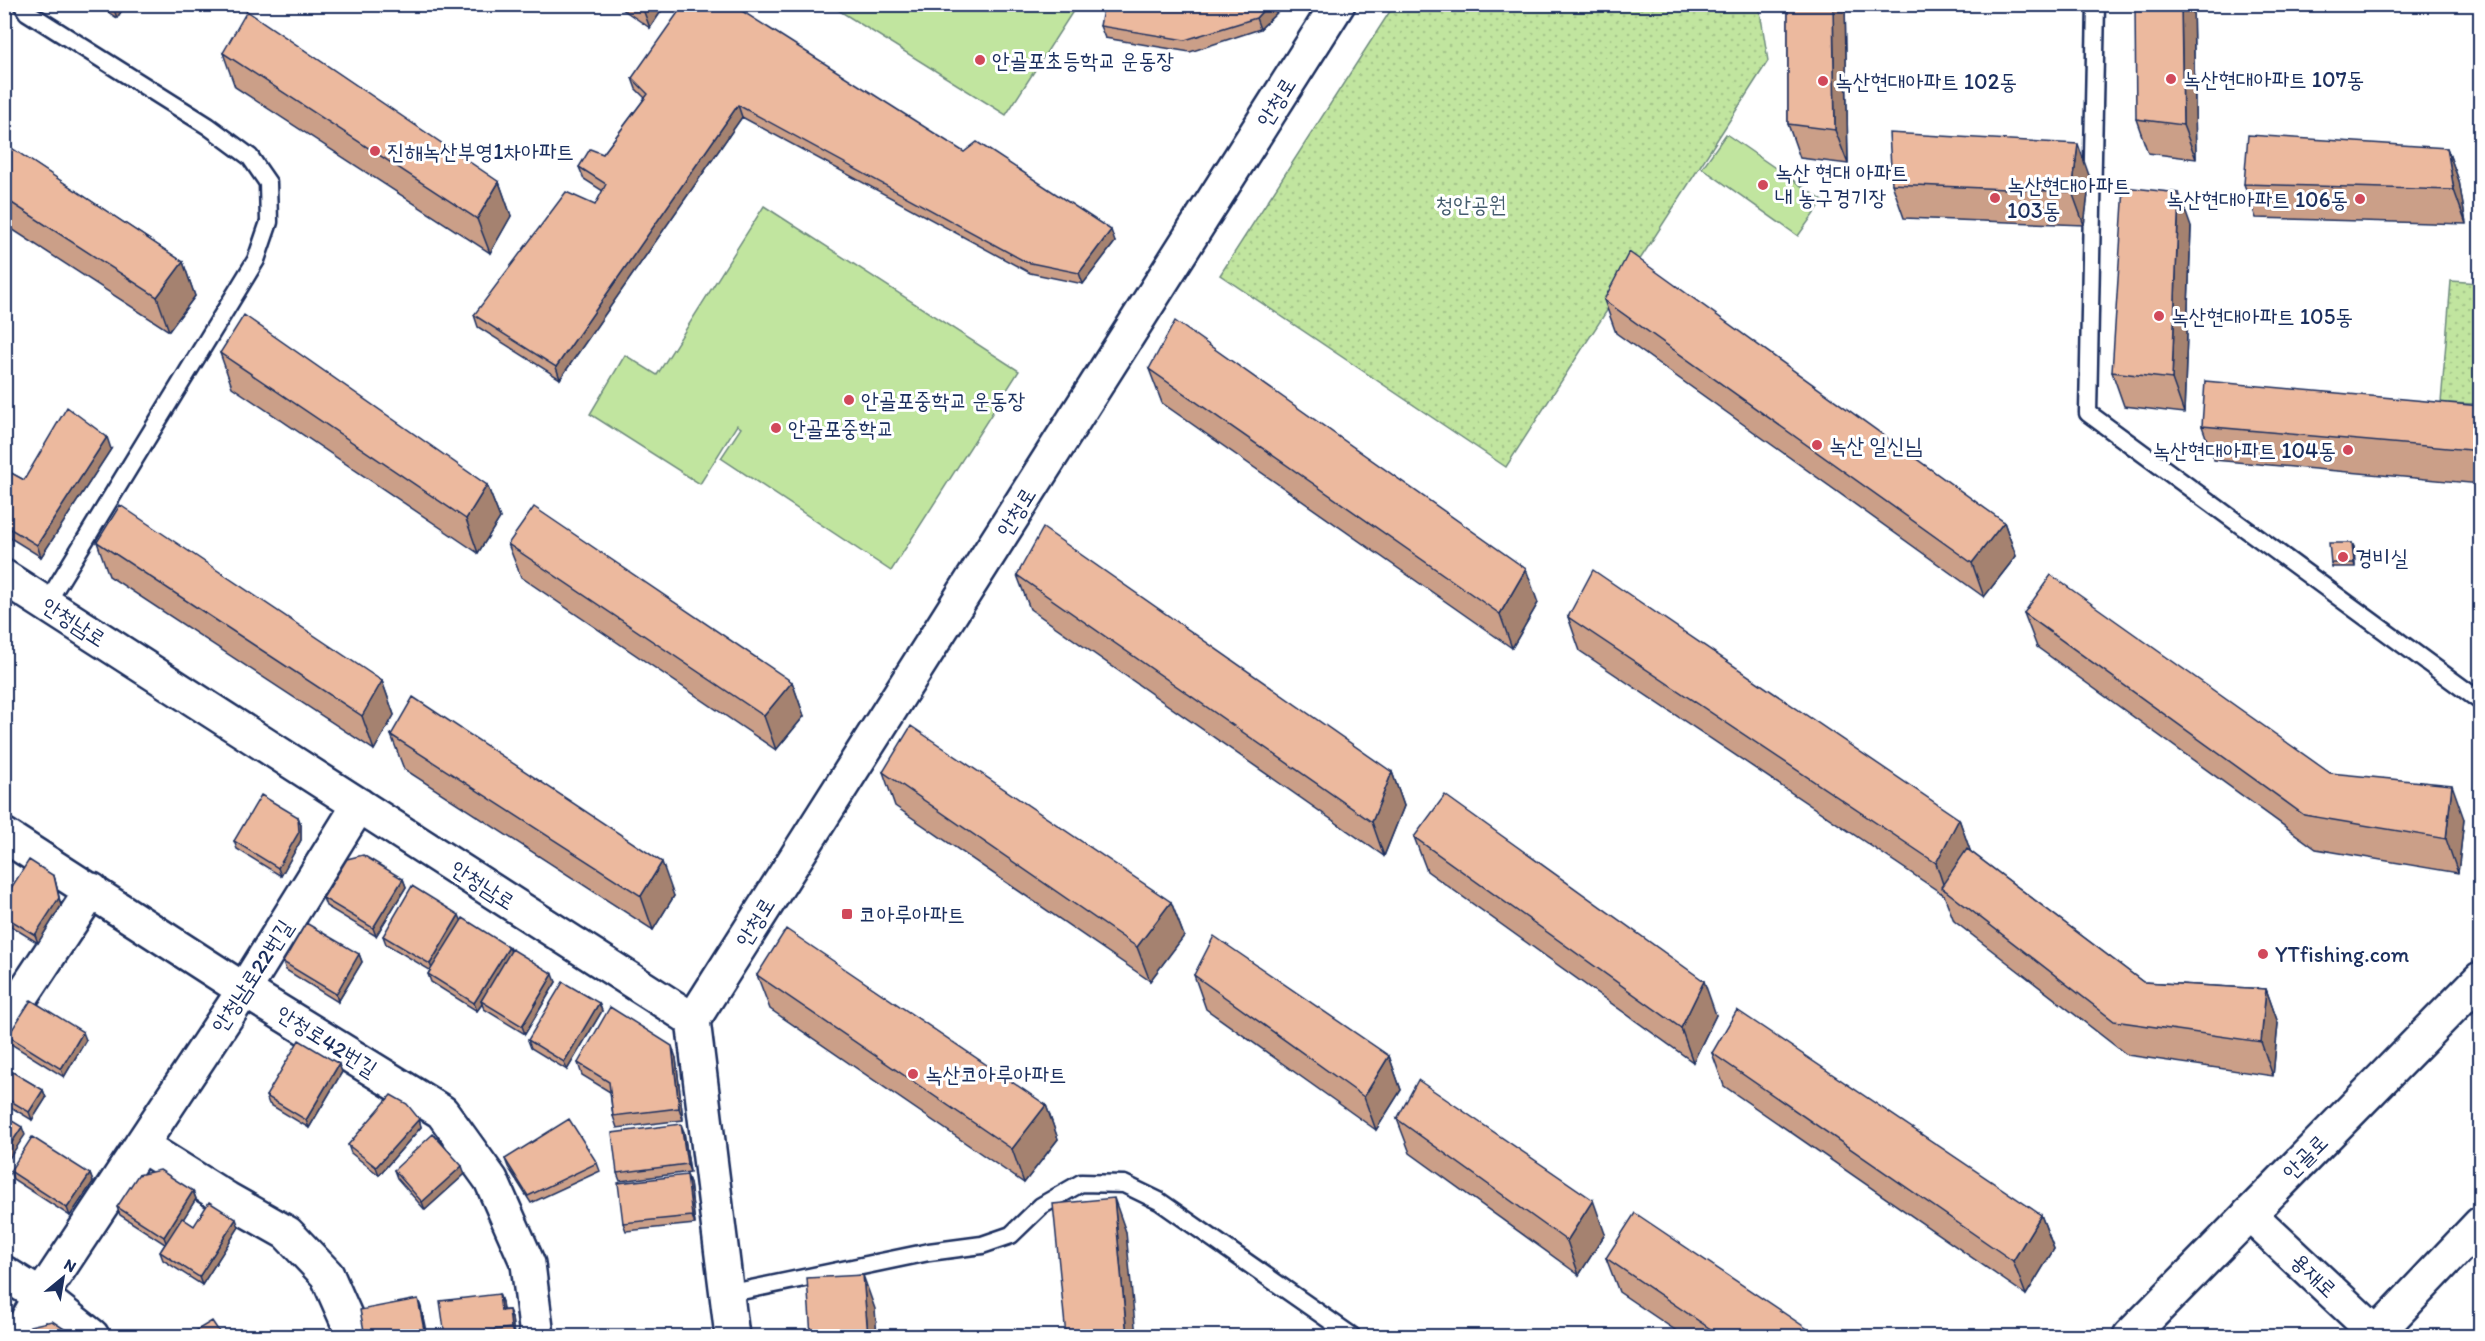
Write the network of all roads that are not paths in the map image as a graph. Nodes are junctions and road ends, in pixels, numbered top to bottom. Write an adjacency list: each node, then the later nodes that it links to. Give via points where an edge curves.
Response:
1 (22, 4): 5 (lane, via 27,12 250,157 268,183 269,222 256,260)
2 (1338, 4): 12 (street, 안청로)
3 (2096, 4): 6 (lane, via 2088,413)
4 (4, 577): 5 (street, 안청남로)
5 (46, 604): 7 (street, 안청남로)
6 (2481, 701)
7 (359, 805): 11 (street, 안청남로22번길); 12 (street, 안청남로)
8 (4, 835): 9 (street, 안청로42번길)
9 (92, 890): 11 (street, 안청로42번길); 13 (street)
10 (2481, 979): 15 (street, 안골로)
11 (244, 990): 14 (street, 안청남로22번길); 24 (street, 안청로42번길, via 442,1112 491,1180 528,1264)
12 (693, 1020): 18 (street)
13 (4, 1023)
14 (141, 1145): 19 (street, 안청남로22번길); 23 (street, via 287,1233 327,1275)
15 (2249, 1214): 20 (street, 용재로); 27 (street, 안골로)
16 (2481, 1224): 20 (street)
17 (4, 1273): 19 (street)
18 (727, 1294): 25 (street); 26 (lane, via 929,1252 982,1245 1011,1235 1041,1206 1081,1183 1124,1184 1159,1202)
19 (41, 1296): 21 (street, 안청남로22번길); 22 (street)
20 (2377, 1335)
21 (18, 1336)
22 (92, 1336)
23 (354, 1336)
24 (537, 1336)
25 (732, 1336)
26 (1352, 1336)
27 (2130, 1336)

